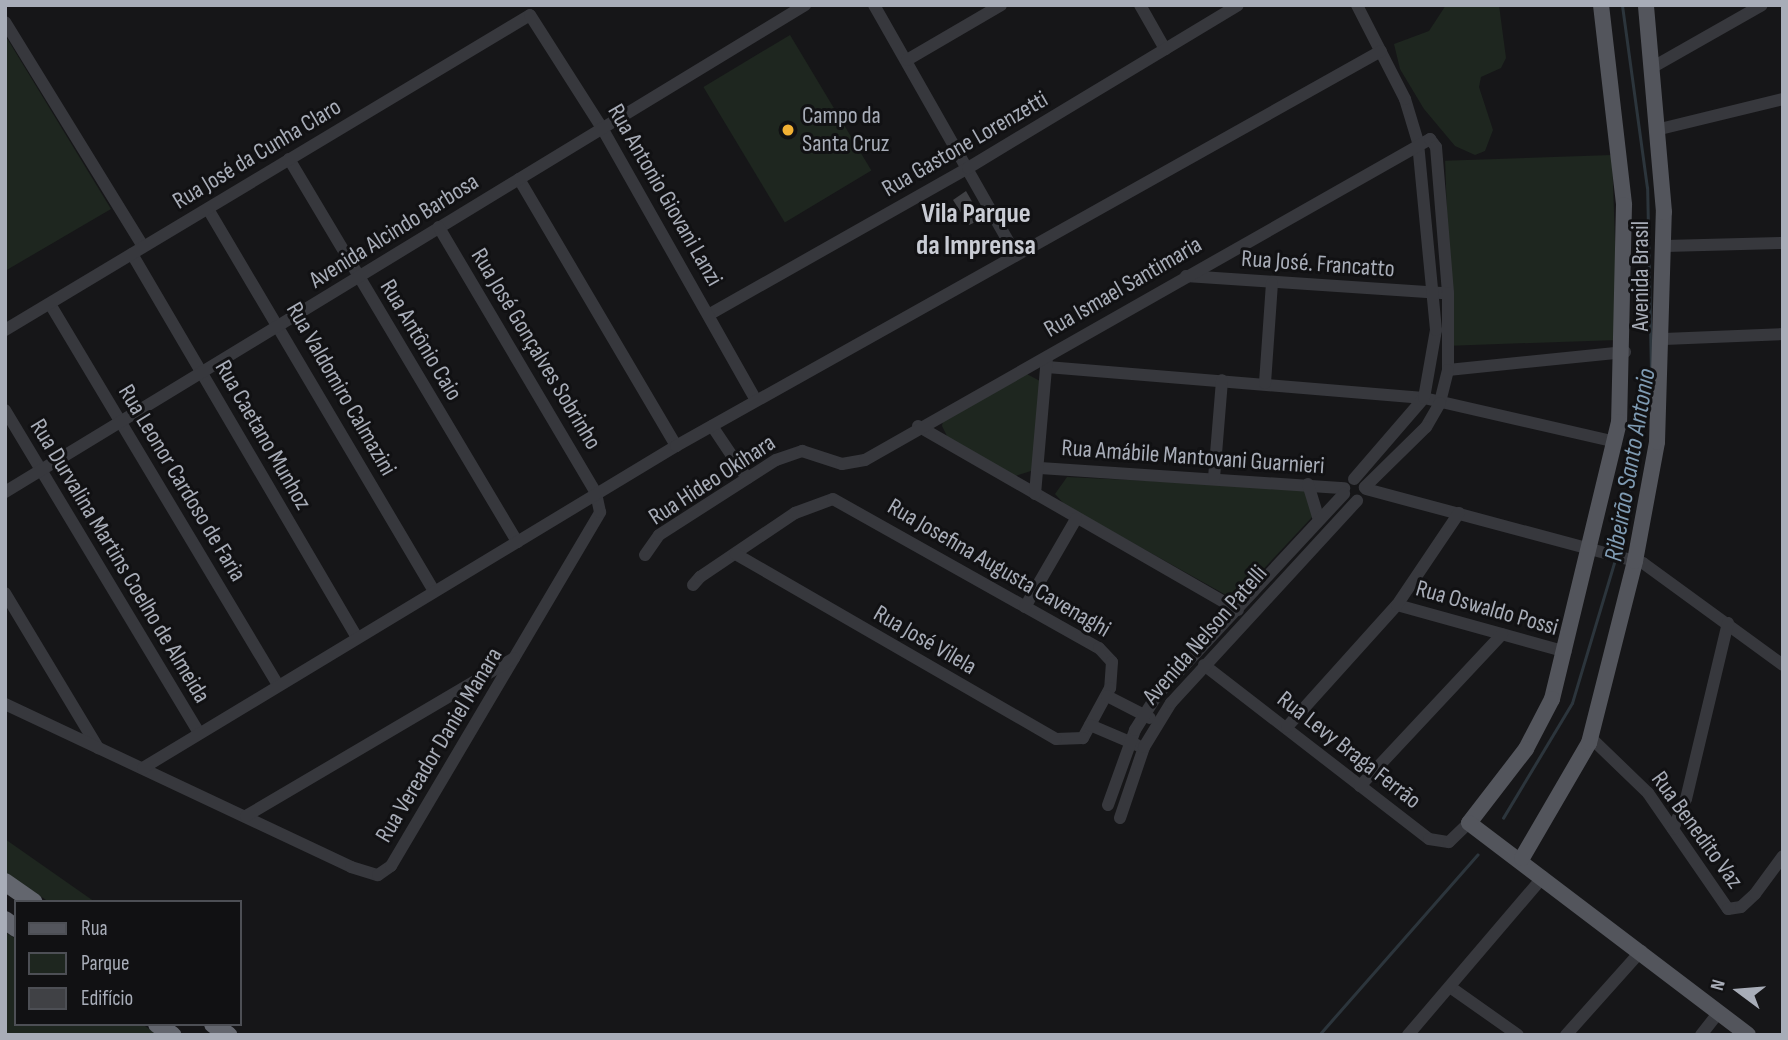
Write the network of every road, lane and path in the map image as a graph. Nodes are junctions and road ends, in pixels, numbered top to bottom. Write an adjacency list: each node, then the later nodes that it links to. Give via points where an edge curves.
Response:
1 (805, 5): 17 (street, Avenida Alcindo Barbosa)
2 (874, 5): 14 (street)
3 (1001, 5): 14 (street)
4 (1140, 5): 12 (street)
5 (1238, 5): 12 (street, Rua Gastone Lorenzetti)
6 (1357, 5): 13 (street)
7 (1601, 5): 40 (main road, Avenida Brasil, via 1622,180)
8 (1646, 5): 15 (main road, Avenida Brasil)
9 (1762, 5): 15 (street)
10 (530, 15): 17 (street, Rua Antonio Giovani Lanzi); 20 (street, Rua José da Cunha Claro)
11 (5, 22): 27 (street, Rua Caetano Munhoz)
12 (1165, 49): 21 (street, Rua Gastone Lorenzetti)
13 (1381, 51): 19 (street); 28 (street)
14 (907, 60): 21 (street)
15 (1653, 67): 18 (main road, Avenida Brasil)
16 (1783, 99): 18 (street)
17 (602, 128): 22 (street, Avenida Alcindo Barbosa); 35 (street, Rua Antonio Giovani Lanzi)
18 (1660, 129): 26 (main road, Avenida Brasil)
19 (1418, 142): 29 (street, Rua Ismael Santimaria); 32 (street); 33 (street, via 1430,139 1436,145)
20 (289, 159): 23 (street, Rua José da Cunha Claro); 30 (street, Rua Antônio Caio)
21 (968, 168): 28 (street); 35 (street, Rua Gastone Lorenzetti)
22 (519, 179): 24 (street, Avenida Alcindo Barbosa); 54 (street)
23 (208, 209): 27 (street, Rua José da Cunha Claro); 36 (street, Rua Valdomiro Calmazini)
24 (439, 227): 30 (street, Avenida Alcindo Barbosa); 65 (street, Rua José Gonçalves Sobrinho)
25 (1783, 243): 26 (street)
26 (1665, 246): 39 (main road, Avenida Brasil)
27 (138, 250): 34 (street, Rua José da Cunha Claro); 43 (street, Rua Caetano Munhoz)
28 (1015, 253): 47 (street)
29 (1186, 276): 31 (street, Rua José. Francatto); 41 (street, Rua Ismael Santimaria)
30 (359, 277): 36 (street, Avenida Alcindo Barbosa); 71 (street, Rua Antônio Caio)
31 (1272, 283): 32 (street, Rua José. Francatto); 45 (street)
32 (1433, 292): 33 (street, Rua José. Francatto); 46 (street, via 1436,346)
33 (1448, 293): 42 (street)
34 (50, 304): 37 (street, Rua José da Cunha Claro); 50 (street, Rua Leonor Cardoso de Faria)
35 (710, 314): 47 (street, Rua Antonio Giovani Lanzi)
36 (281, 325): 43 (street, Avenida Alcindo Barbosa); 77 (street, Rua Valdomiro Calmazini)
37 (5, 330)
38 (1783, 334): 39 (street)
39 (1664, 339): 75 (main road, Avenida Brasil, via 1657,442)
40 (1625, 352): 42 (street); 53 (main road, Avenida Brasil)
41 (1047, 361): 44 (street); 52 (street, Rua Ismael Santimaria); 56 (street)
42 (1448, 370): 48 (street)
43 (202, 373): 50 (street, Avenida Alcindo Barbosa); 85 (street, Rua Caetano Munhoz)
44 (1222, 380): 45 (street); 59 (street)
45 (1265, 383): 46 (street)
46 (1424, 398): 48 (street); 60 (street)
47 (756, 400): 51 (street)
48 (1440, 403): 53 (street); 62 (street, via 1426,427)
49 (5, 410): 57 (street, Rua Durvalina Martins Coelho de Almeida)
50 (122, 422): 57 (street, Avenida Alcindo Barbosa); 90 (street, Rua Leonor Cardoso de Faria)
51 (712, 426): 54 (street); 58 (street)
52 (918, 426): 55 (street, Rua Ismael Santimaria, via 882,451); 66 (street)
53 (1616, 442): 72 (main road, Avenida Brasil)
54 (676, 446): 65 (street)
55 (848, 464): 58 (street, Rua Hideo Okihara, via 796,452)
56 (1040, 468): 59 (street, Rua Amábile Mantovani Guarnieri); 66 (street)
57 (42, 470): 64 (street, Avenida Alcindo Barbosa); 99 (street, Rua Durvalina Martins Coelho de Almeida)
58 (747, 478): 74 (street, Rua Hideo Okihara, via 659,535)
59 (1214, 478): 61 (street, Rua Amábile Mantovani Guarnieri)
60 (1354, 479): 62 (street); 63 (street, Avenida Nelson Patelli)
61 (1308, 484): 63 (street, Rua Amábile Mantovani Guarnieri); 70 (street)
62 (1366, 488): 67 (street, Avenida Nelson Patelli); 68 (street)
63 (1344, 491): 67 (street); 70 (street, Avenida Nelson Patelli)
64 (5, 492)
65 (596, 493): 71 (street); 87 (street, Rua Vereador Daniel Manara, via 600,512 593,532)
66 (1035, 494): 69 (street)
67 (1357, 501): 82 (street, Avenida Nelson Patelli)
68 (1459, 513): 72 (street); 79 (street)
69 (1076, 519): 80 (street); 81 (street)
70 (1319, 519): 81 (street, Avenida Nelson Patelli)
71 (517, 542): 77 (street)
72 (1594, 547): 75 (street); 86 (main road, Avenida Brasil)
73 (736, 554): 76 (street); 80 (street, Rua Josefina Augusta Cavenaghi, via 813,503 838,501); 96 (street, Rua José Vilela, via 1041,732 1078,740)
74 (645, 555)
75 (1630, 559): 83 (street); 100 (main road, Avenida Brasil)
76 (693, 585)
77 (434, 591): 85 (street)
78 (5, 593): 93 (street)
79 (1397, 605): 84 (street, Rua Oswaldo Possi); 97 (street)
80 (1025, 607): 91 (street, Rua Josefina Augusta Cavenaghi, via 1110,657 1113,674)
81 (1234, 608): 82 (street); 94 (street, Avenida Nelson Patelli)
82 (1248, 616): 88 (street, Avenida Nelson Patelli)
83 (1728, 623): 89 (street); 110 (street, via 1686,799)
84 (1502, 634): 86 (street, Rua Oswaldo Possi); 105 (street)
85 (357, 637): 90 (street)
86 (1566, 652): 109 (main road, Avenida Brasil, via 1535,733)
87 (516, 657): 107 (street); 107 (street, Rua Vereador Daniel Manara, via 384,873 351,867)
88 (1204, 665): 95 (street, Avenida Nelson Patelli); 97 (street, Rua Levy Braga Ferrão)
89 (1783, 665)
90 (278, 685): 99 (street)
91 (1107, 696): 94 (street); 96 (street, Rua Josefina Augusta Cavenaghi)
92 (5, 704): 98 (street, Rua Vereador Daniel Manara)
93 (75, 709): 98 (street); 102 (street)
94 (1143, 715): 95 (street); 101 (street, Avenida Nelson Patelli)
95 (1157, 720): 103 (street, Avenida Nelson Patelli)
96 (1090, 725): 101 (street)
97 (1287, 727): 105 (street, Rua Levy Braga Ferrão)
98 (61, 730): 102 (street, Rua Vereador Daniel Manara)
99 (199, 733): 104 (street)
100 (1590, 737): 110 (street, Rua Benedito Vaz, via 1636,779); 112 (main road, Avenida Brasil)
101 (1130, 742): 103 (street); 106 (street, Avenida Nelson Patelli)
102 (98, 747): 104 (street, Rua Vereador Daniel Manara)
103 (1144, 747): 108 (street, Avenida Nelson Patelli)
104 (143, 768): 107 (street, Rua Vereador Daniel Manara)
105 (1360, 786): 109 (street, Rua Levy Braga Ferrão, via 1440,843 1452,841)
106 (1108, 805)
107 (246, 816)
108 (1120, 818)
109 (1469, 822): 112 (main road)
110 (1673, 829): 111 (street, Rua Benedito Vaz, via 1732,910 1741,907)
111 (1783, 856)
112 (1522, 858): 113 (main road)
113 (1543, 877): 116 (main road); 117 (street)
114 (5, 882): 115 (highway)
115 (31, 900)
116 (1641, 951): 118 (main road); 121 (street)
117 (1450, 986): 119 (street); 120 (street)
118 (1719, 1012): 122 (street); 123 (main road)
119 (1408, 1035)
120 (1518, 1035)
121 (1566, 1035)
122 (1701, 1035)
123 (1748, 1035)

